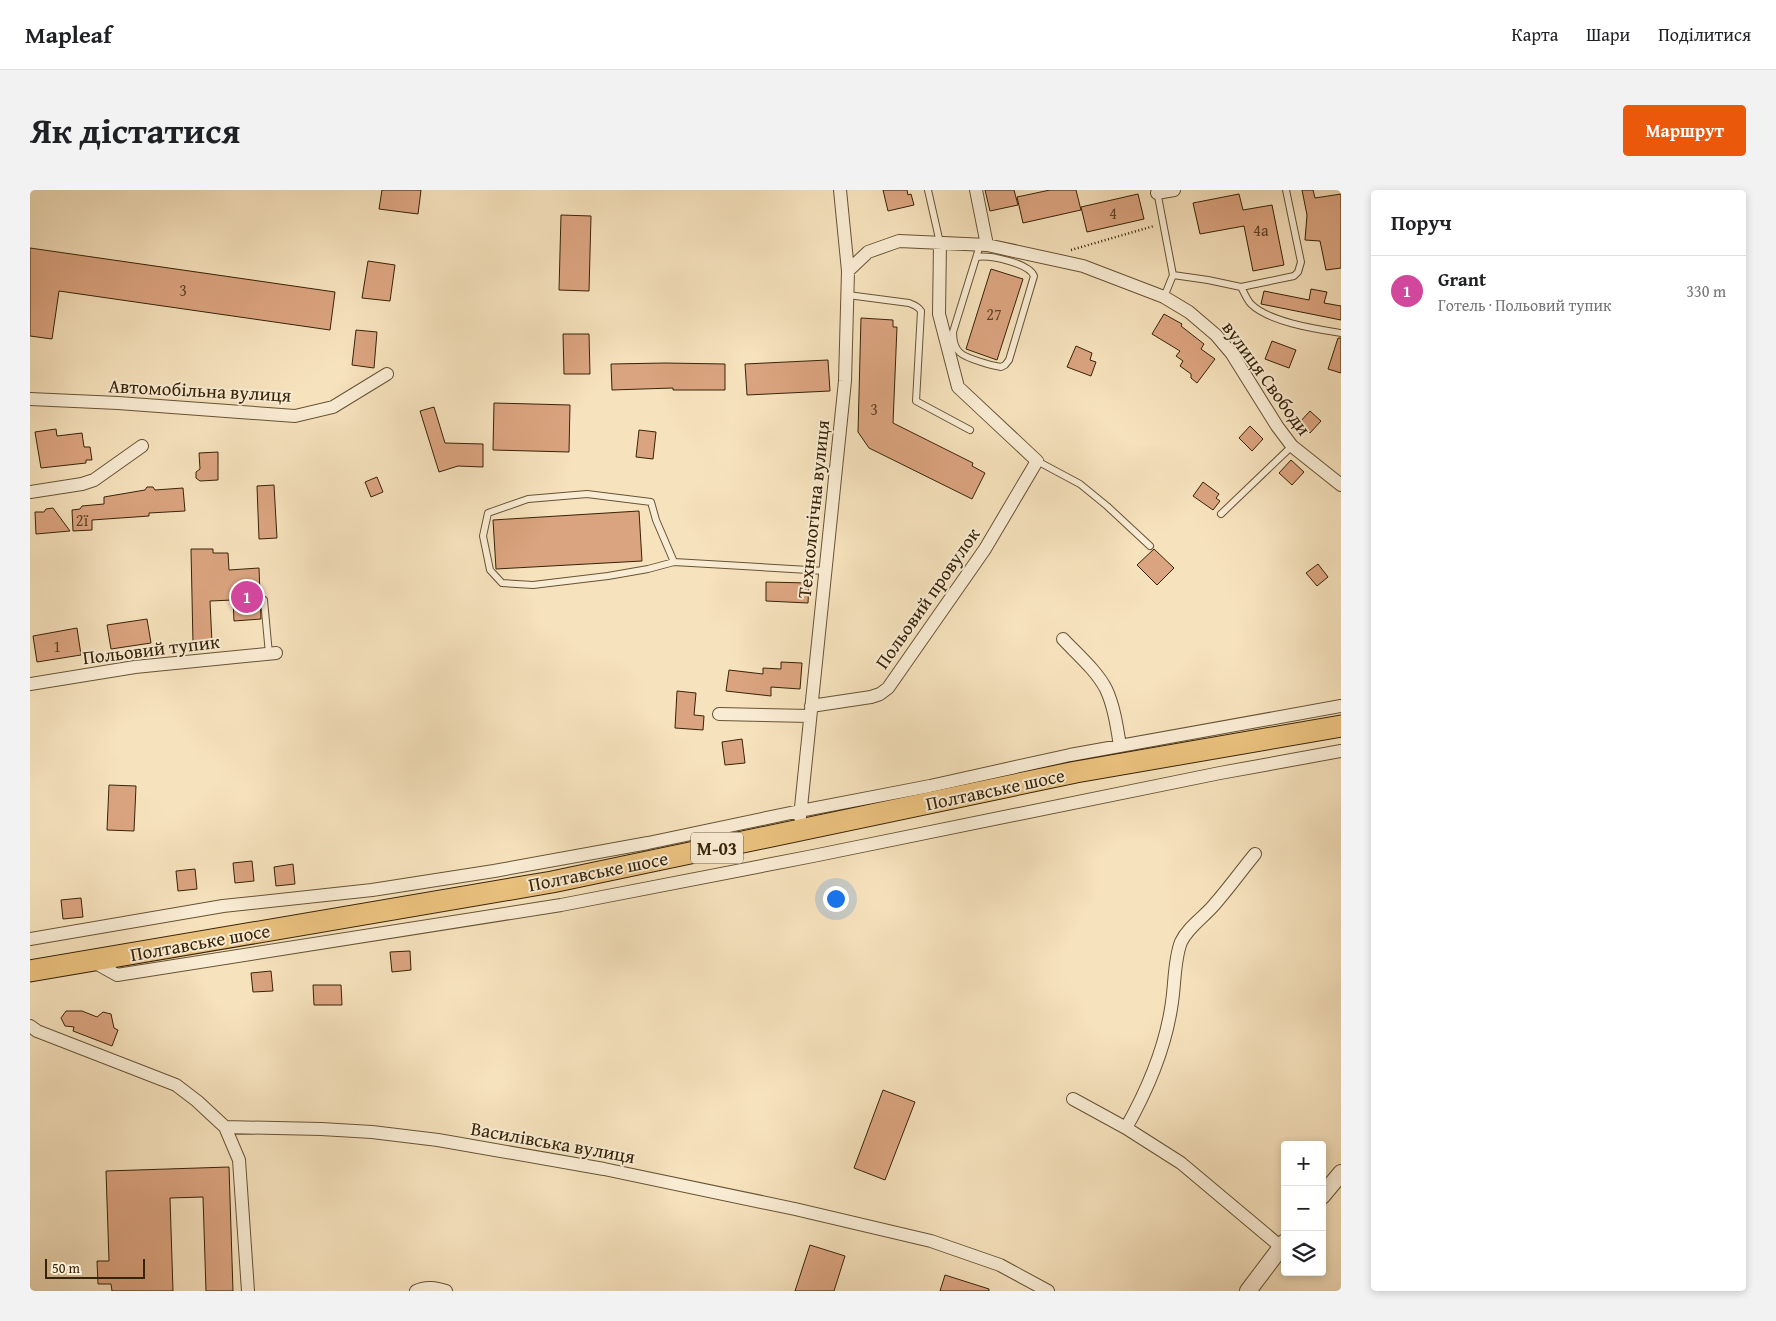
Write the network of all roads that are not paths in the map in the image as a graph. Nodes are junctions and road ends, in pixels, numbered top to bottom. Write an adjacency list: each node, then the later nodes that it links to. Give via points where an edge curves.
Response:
1 (840, 190): 9 (street, Технологічна вулиця)
2 (928, 190): 7 (lane)
3 (976, 190): 8 (street)
4 (1174, 190): 6 (street)
5 (1286, 190): 11 (lane, via 1301,262 1298,272 1294,276)
6 (1157, 191): 10 (lane)
7 (940, 243): 8 (street, вулиця Свободи); 9 (street, вулиця Свободи, via 900,241 868,252); 20 (street, via 939,314 958,387)
8 (981, 249): 8 (lane, via 990,256 1027,268 1034,276 1009,360 1001,367 962,355 954,342 953,332); 13 (street, вулиця Свободи, via 1083,266)
9 (848, 271): 12 (street, Технологічна вулиця)
10 (1172, 275): 11 (lane); 13 (lane)
11 (1241, 287): 14 (lane, via 1249,303 1264,315)
12 (848, 295): 17 (lane, via 909,303 919,308 916,401); 26 (street, Технологічна вулиця, via 845,381)
13 (1164, 297): 19 (street, вулиця Свободи, via 1216,334)
14 (1341, 333)
15 (387, 374): 16 (street, Автомобільна вулиця, via 333,407 295,416)
16 (30, 399)
17 (970, 430)
18 (142, 446): 22 (street, via 94,480)
19 (1292, 446): 21 (street, вулиця Свободи); 23 (lane)
20 (1037, 460): 24 (lane, via 1080,484); 32 (street, Польовий провулок, via 985,548 888,688 871,697)
21 (1341, 486)
22 (30, 492)
23 (1222, 514)
24 (1150, 546)
25 (674, 562): 25 (lane, via 651,502 587,494 528,499 488,513 483,536 490,570 502,583 533,585 648,569); 26 (lane)
26 (825, 571): 32 (street, Технологічна вулиця)
27 (264, 600): 29 (lane)
28 (1063, 639): 35 (street, via 1106,689)
29 (273, 654): 30 (street, Польовий тупик, via 135,667)
30 (30, 684)
31 (1341, 706): 35 (street)
32 (811, 711): 33 (street, Польовий провулок); 37 (street, Технологічна вулиця)
33 (719, 714)
34 (1341, 726): 37 (highway, Полтавське шосе / М-03)
35 (1120, 746): 37 (street, via 930,786)
36 (1341, 751): 40 (street, via 1220,772 561,905 117,975)
37 (800, 821): 39 (street, via 372,890 224,906); 40 (highway, Полтавське шосе / М-03, via 552,882)
38 (1255, 854): 45 (street, via 1181,942 1164,1038 1155,1067)
39 (30, 939)
40 (92, 961): 41 (highway, Полтавське шосе / М-03)
41 (30, 971)
42 (30, 1026): 44 (street, via 176,1085)
43 (1073, 1099): 45 (street)
44 (225, 1128): 50 (street, Василівська вулиця, via 372,1132 604,1169 931,1241 1000,1264); 51 (street, via 239,1160)
45 (1126, 1128): 48 (street, via 1181,1163)
46 (1341, 1173): 47 (street)
47 (1326, 1191)
48 (1281, 1243)
49 (1281, 1248): 54 (street)
50 (1044, 1290)
51 (248, 1291)
52 (416, 1291): 53 (street, via 436,1288)
53 (446, 1291)
54 (1248, 1291)

